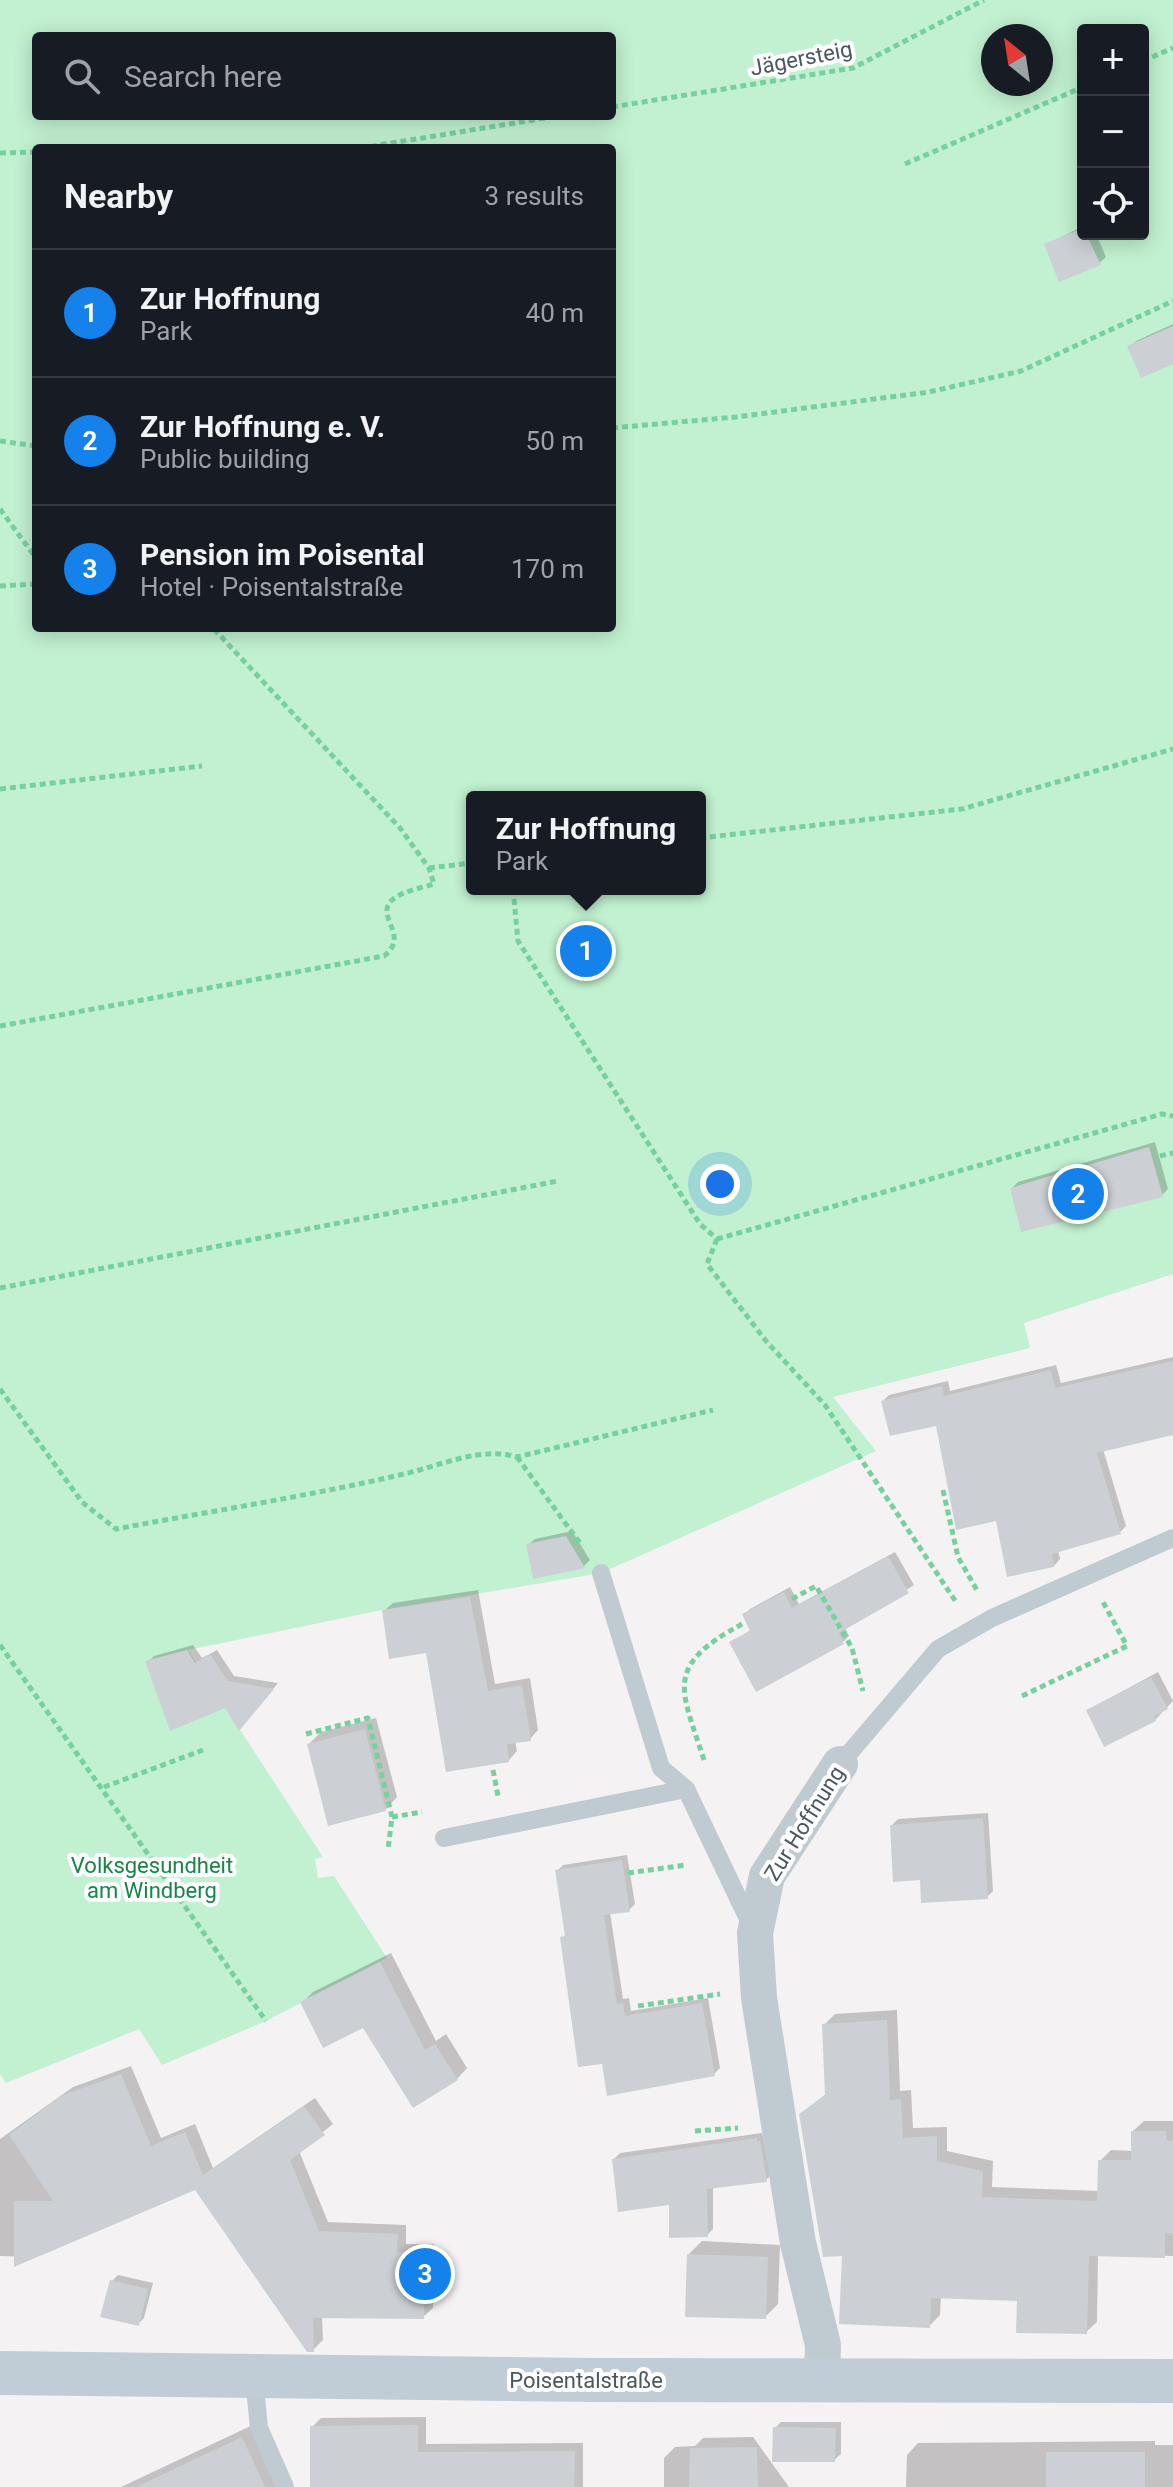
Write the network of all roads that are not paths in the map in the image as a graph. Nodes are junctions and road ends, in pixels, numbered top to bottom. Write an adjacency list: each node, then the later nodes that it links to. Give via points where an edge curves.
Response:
1 (1173, 1538): 3 (lane, Zur Hoffnung, via 992,1618 938,1649)
2 (601, 1573): 4 (lane, via 661,1768)
3 (840, 1764): 6 (street, Zur Hoffnung, via 767,1876)
4 (686, 1789): 5 (lane); 6 (lane)
5 (444, 1838)
6 (755, 1933): 9 (street, Zur Hoffnung, via 798,2243 823,2345)
7 (0, 2373): 8 (main road, Poisentalstraße)
8 (254, 2377): 9 (main road, Poisentalstraße); 11 (lane, via 259,2428)
9 (822, 2381): 10 (main road, Poisentalstraße)
10 (1173, 2381)
11 (285, 2487)

